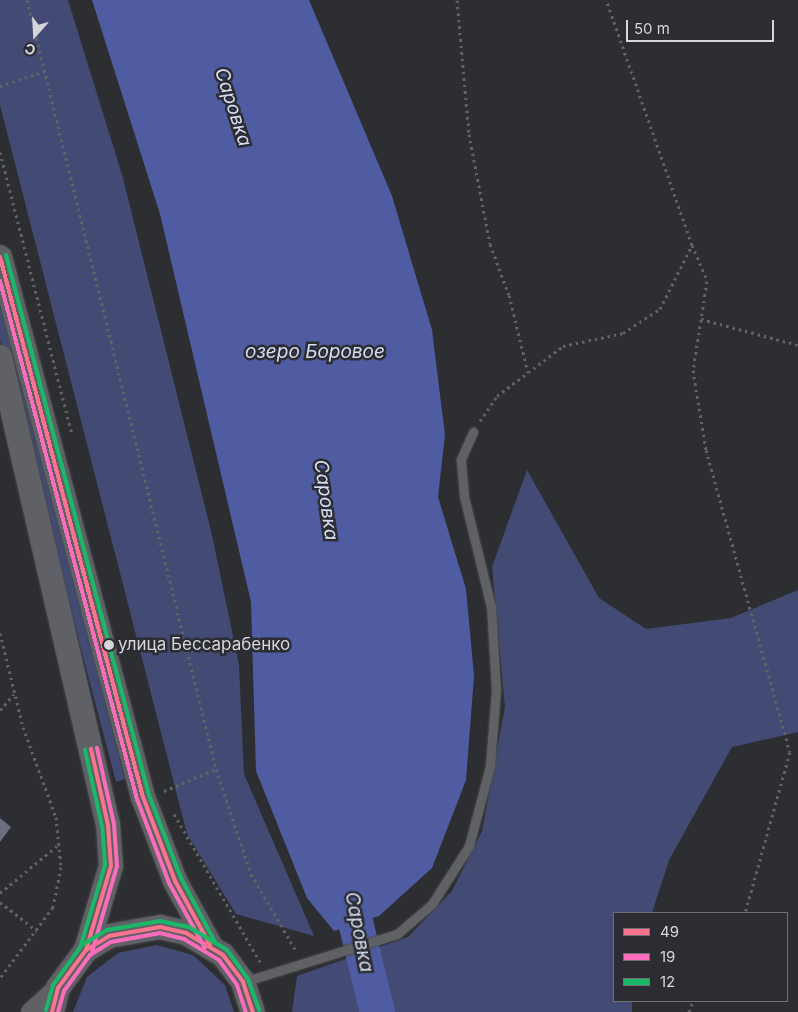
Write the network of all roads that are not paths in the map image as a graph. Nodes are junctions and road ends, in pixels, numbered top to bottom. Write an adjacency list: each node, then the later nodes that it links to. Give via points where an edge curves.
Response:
1 (0, 256): 5 (main road, via 143,797 175,881)
2 (0, 357): 3 (main road)
3 (5, 396): 6 (main road, via 108,825 112,866)
4 (473, 432): 7 (lane, via 461,459 464,496 491,606 496,690 490,766 469,846 432,904 397,934)
5 (210, 945): 6 (main road, via 160,927 109,936); 7 (main road)
6 (86, 950): 8 (main road)
7 (243, 982): 11 (main road)
8 (58, 988): 9 (street); 10 (main road)
9 (31, 1012)
10 (52, 1012)
11 (253, 1012)

